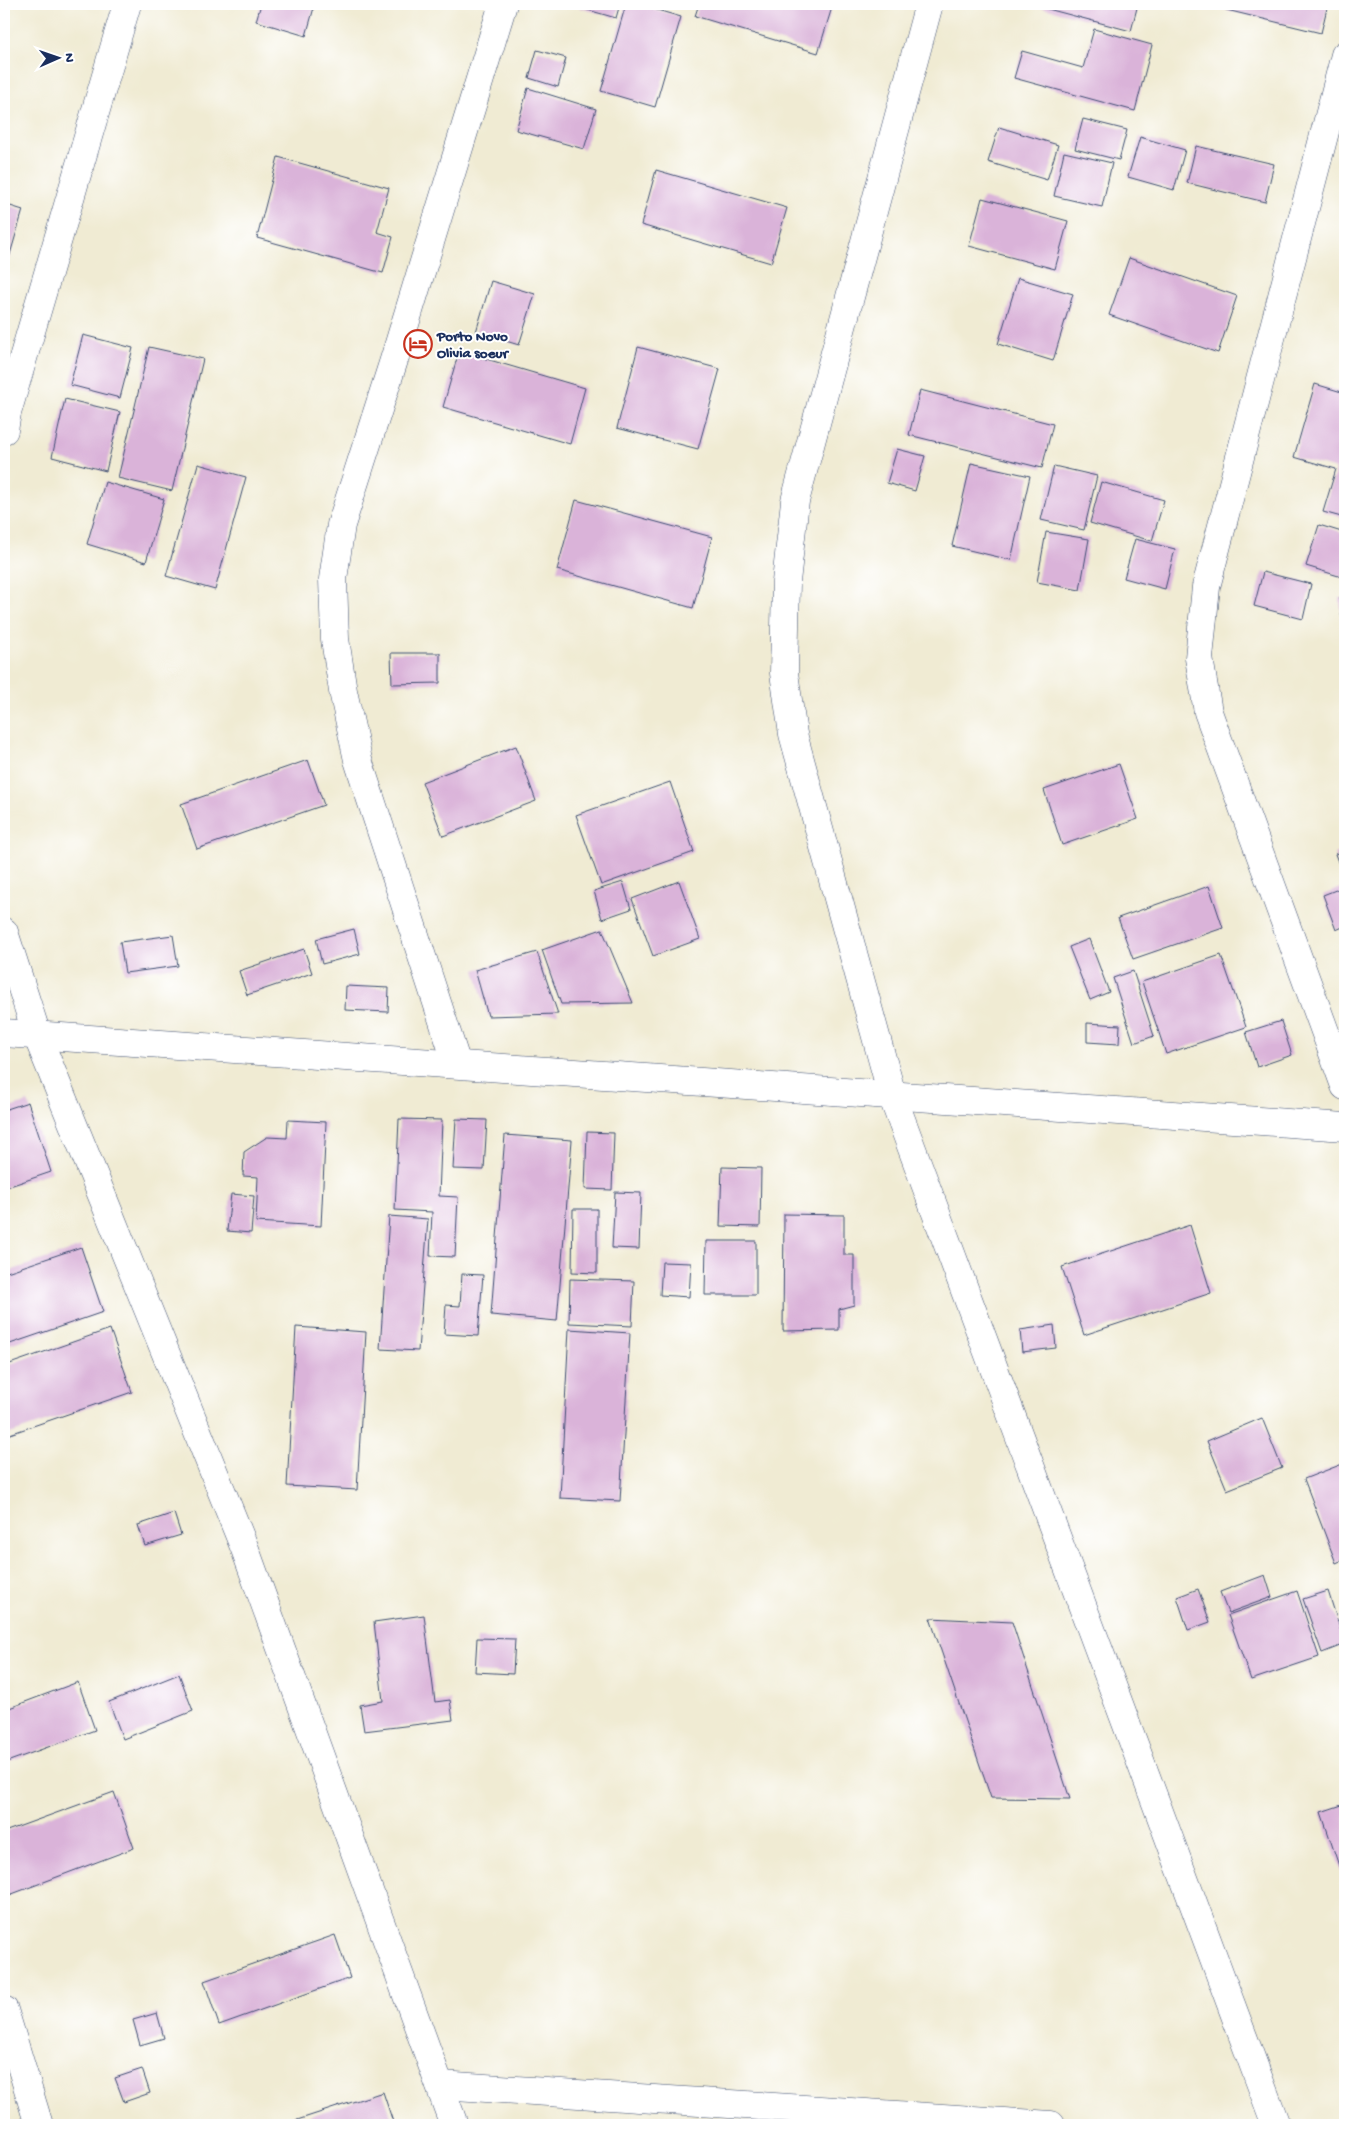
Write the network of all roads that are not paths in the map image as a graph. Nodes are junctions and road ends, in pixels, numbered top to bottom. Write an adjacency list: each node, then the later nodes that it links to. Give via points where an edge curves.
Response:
1 (127, 4): 5 (street)
2 (503, 4): 9 (street, via 341,525 333,579 343,691 358,760)
3 (929, 4): 11 (street, via 795,501 786,582 784,673 793,734)
4 (1345, 54): 10 (street, via 1206,587 1199,658 1208,712)
5 (5, 419)
6 (4, 932): 8 (street)
7 (4, 1033): 8 (street)
8 (37, 1035): 9 (street); 14 (street, via 245,1549)
9 (457, 1064): 11 (street)
10 (1345, 1086)
11 (892, 1095): 12 (street); 18 (street)
12 (1345, 1127)
13 (4, 2010): 15 (street)
14 (440, 2085): 16 (street); 17 (street)
15 (38, 2125)
16 (454, 2125)
17 (1051, 2125)
18 (1276, 2125)

